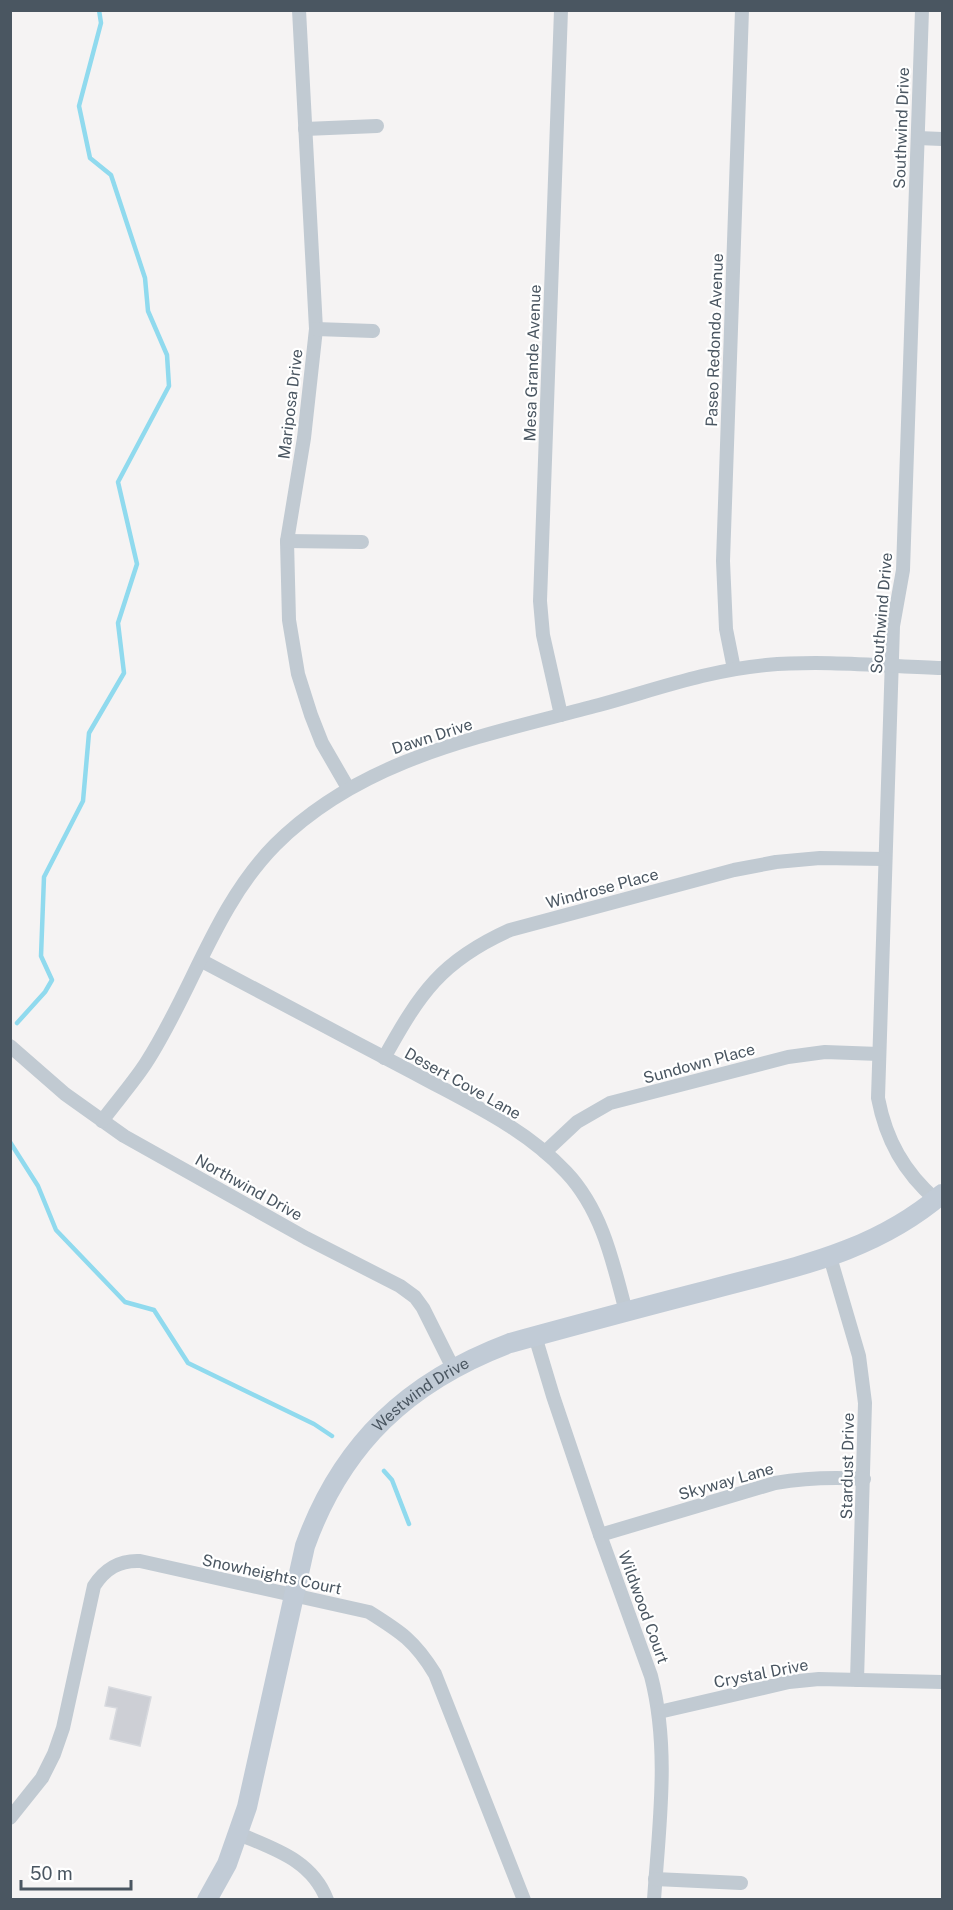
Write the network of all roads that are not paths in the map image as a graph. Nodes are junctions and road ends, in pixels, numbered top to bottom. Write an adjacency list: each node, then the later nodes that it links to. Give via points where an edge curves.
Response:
1 (300, 10): 6 (street, Mariposa Drive)
2 (561, 10): 16 (street, Mesa Grande Avenue, via 540,601 545,646)
3 (742, 10): 15 (street, Paseo Redondo Avenue, via 723,561 726,629)
4 (922, 10): 7 (street, Southwind Drive)
5 (378, 126): 6 (street)
6 (305, 129): 9 (street, Mariposa Drive)
7 (918, 138): 8 (street); 13 (street, Southwind Drive, via 903,570 893,626)
8 (942, 139)
9 (316, 329): 10 (street); 11 (street, Mariposa Drive)
10 (372, 331)
11 (287, 542): 12 (street); 17 (street, Mariposa Drive, via 290,620 298,674 322,742)
12 (362, 542)
13 (892, 667): 14 (street, Dawn Drive); 15 (street, Dawn Drive, via 802,664); 18 (street, Southwind Drive)
14 (942, 668)
15 (734, 669): 16 (street, Dawn Drive)
16 (561, 715): 17 (street, Dawn Drive, via 418,755)
17 (348, 788): 19 (street, Dawn Drive, via 275,845 238,892)
18 (885, 859): 21 (street, Southwind Drive); 22 (street, Windrose Place, via 776,862 510,930 489,939 446,969 409,1013)
19 (201, 961): 22 (street, Desert Cove Lane); 23 (street, Dawn Drive, via 146,1064)
20 (10, 1046): 23 (street, Northwind Drive)
21 (879, 1054): 24 (street, Sundown Place, via 825,1052 788,1056 610,1103 577,1122); 25 (street, Southwind Drive, via 878,1098 891,1143 909,1172)
22 (384, 1058): 24 (street, Desert Cove Lane, via 498,1118)
23 (102, 1121): 29 (street, Northwind Drive, via 306,1238 400,1286 423,1308)
24 (545, 1152): 27 (street, Desert Cove Lane, via 574,1182 600,1225)
25 (939, 1197): 26 (main road, Westwind Drive, via 885,1233)
26 (830, 1257): 27 (main road, Westwind Drive); 30 (street, Stardust Drive, via 859,1356 865,1403)
27 (626, 1312): 28 (main road, Westwind Drive)
28 (535, 1336): 29 (main road, Westwind Drive); 31 (street, Wildwood Court)
29 (453, 1368): 32 (main road, Westwind Drive, via 400,1405 351,1457 312,1526)
30 (864, 1479): 31 (street, Skyway Lane, via 803,1478); 33 (street, Stardust Drive)
31 (600, 1535): 35 (street, Wildwood Court, via 651,1676)
32 (294, 1596): 36 (street, Snowheights Court, via 140,1562 110,1568 94,1587 54,1754 42,1778); 37 (main road, Westwind Drive); 42 (street, Snowheights Court, via 369,1612 399,1630 422,1652 435,1674)
33 (857, 1680): 34 (street, Crystal Drive); 35 (street, Crystal Drive, via 789,1682)
34 (942, 1682)
35 (659, 1712): 38 (street, Wildwood Court, via 663,1768)
36 (10, 1818)
37 (239, 1834): 40 (main road, Westwind Drive); 41 (street, via 302,1864)
38 (656, 1879): 39 (street); 43 (street, Wildwood Court)
39 (741, 1883)
40 (207, 1899)
41 (327, 1899)
42 (524, 1899)
43 (654, 1899)

